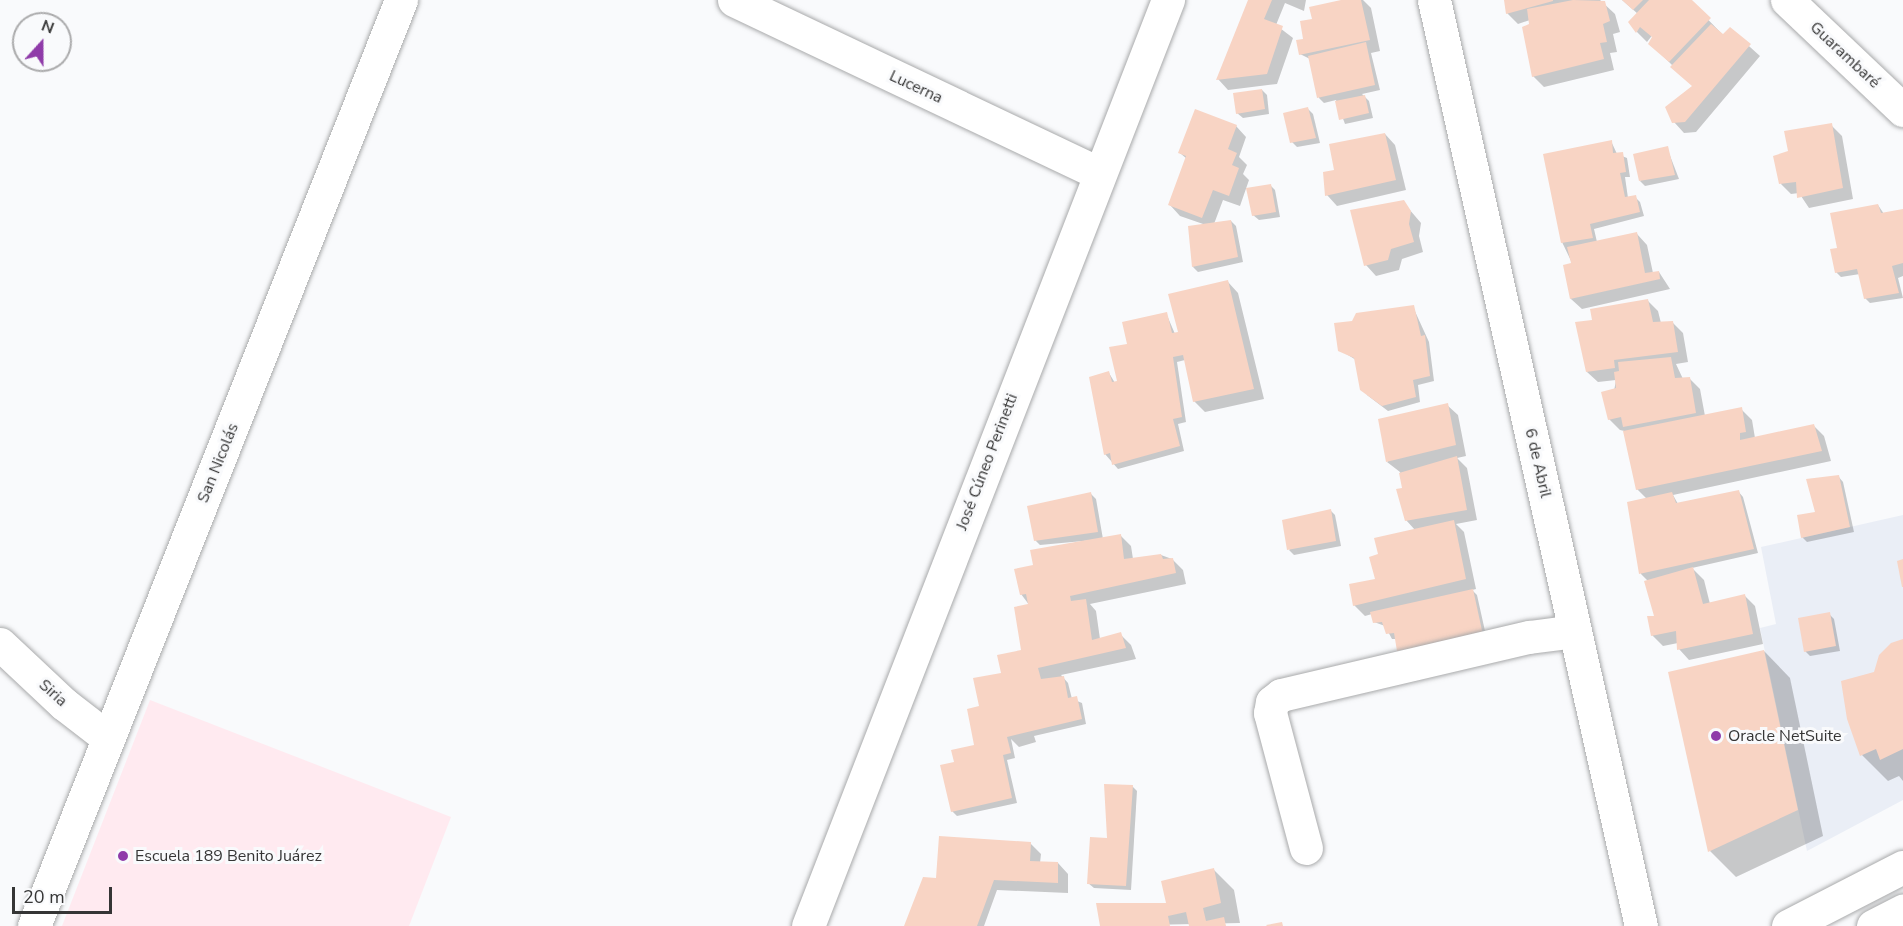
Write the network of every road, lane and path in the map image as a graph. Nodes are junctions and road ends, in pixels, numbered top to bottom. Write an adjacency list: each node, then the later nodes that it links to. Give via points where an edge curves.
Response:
1 (401, 0): 10 (street, San Nicolás)
2 (734, 0): 7 (street, Lucerna)
3 (1168, 0): 7 (street, José Cúneo Perinetti)
4 (1434, 0): 8 (street, 6 de Abril)
5 (1787, 0): 6 (street, Guarambaré)
6 (1903, 110)
7 (1098, 173): 15 (street, José Cúneo Perinetti)
8 (1575, 631): 11 (street, via 1529,637 1281,695 1272,702 1270,713); 16 (street, 6 de Abril)
9 (0, 644): 10 (street, Siria, via 64,704)
10 (108, 738): 14 (street, San Nicolás)
11 (1306, 848)
12 (1903, 867): 17 (street)
13 (1903, 911): 18 (street)
14 (34, 926)
15 (808, 926)
16 (1641, 926)
17 (1788, 926)
18 (1873, 926)

